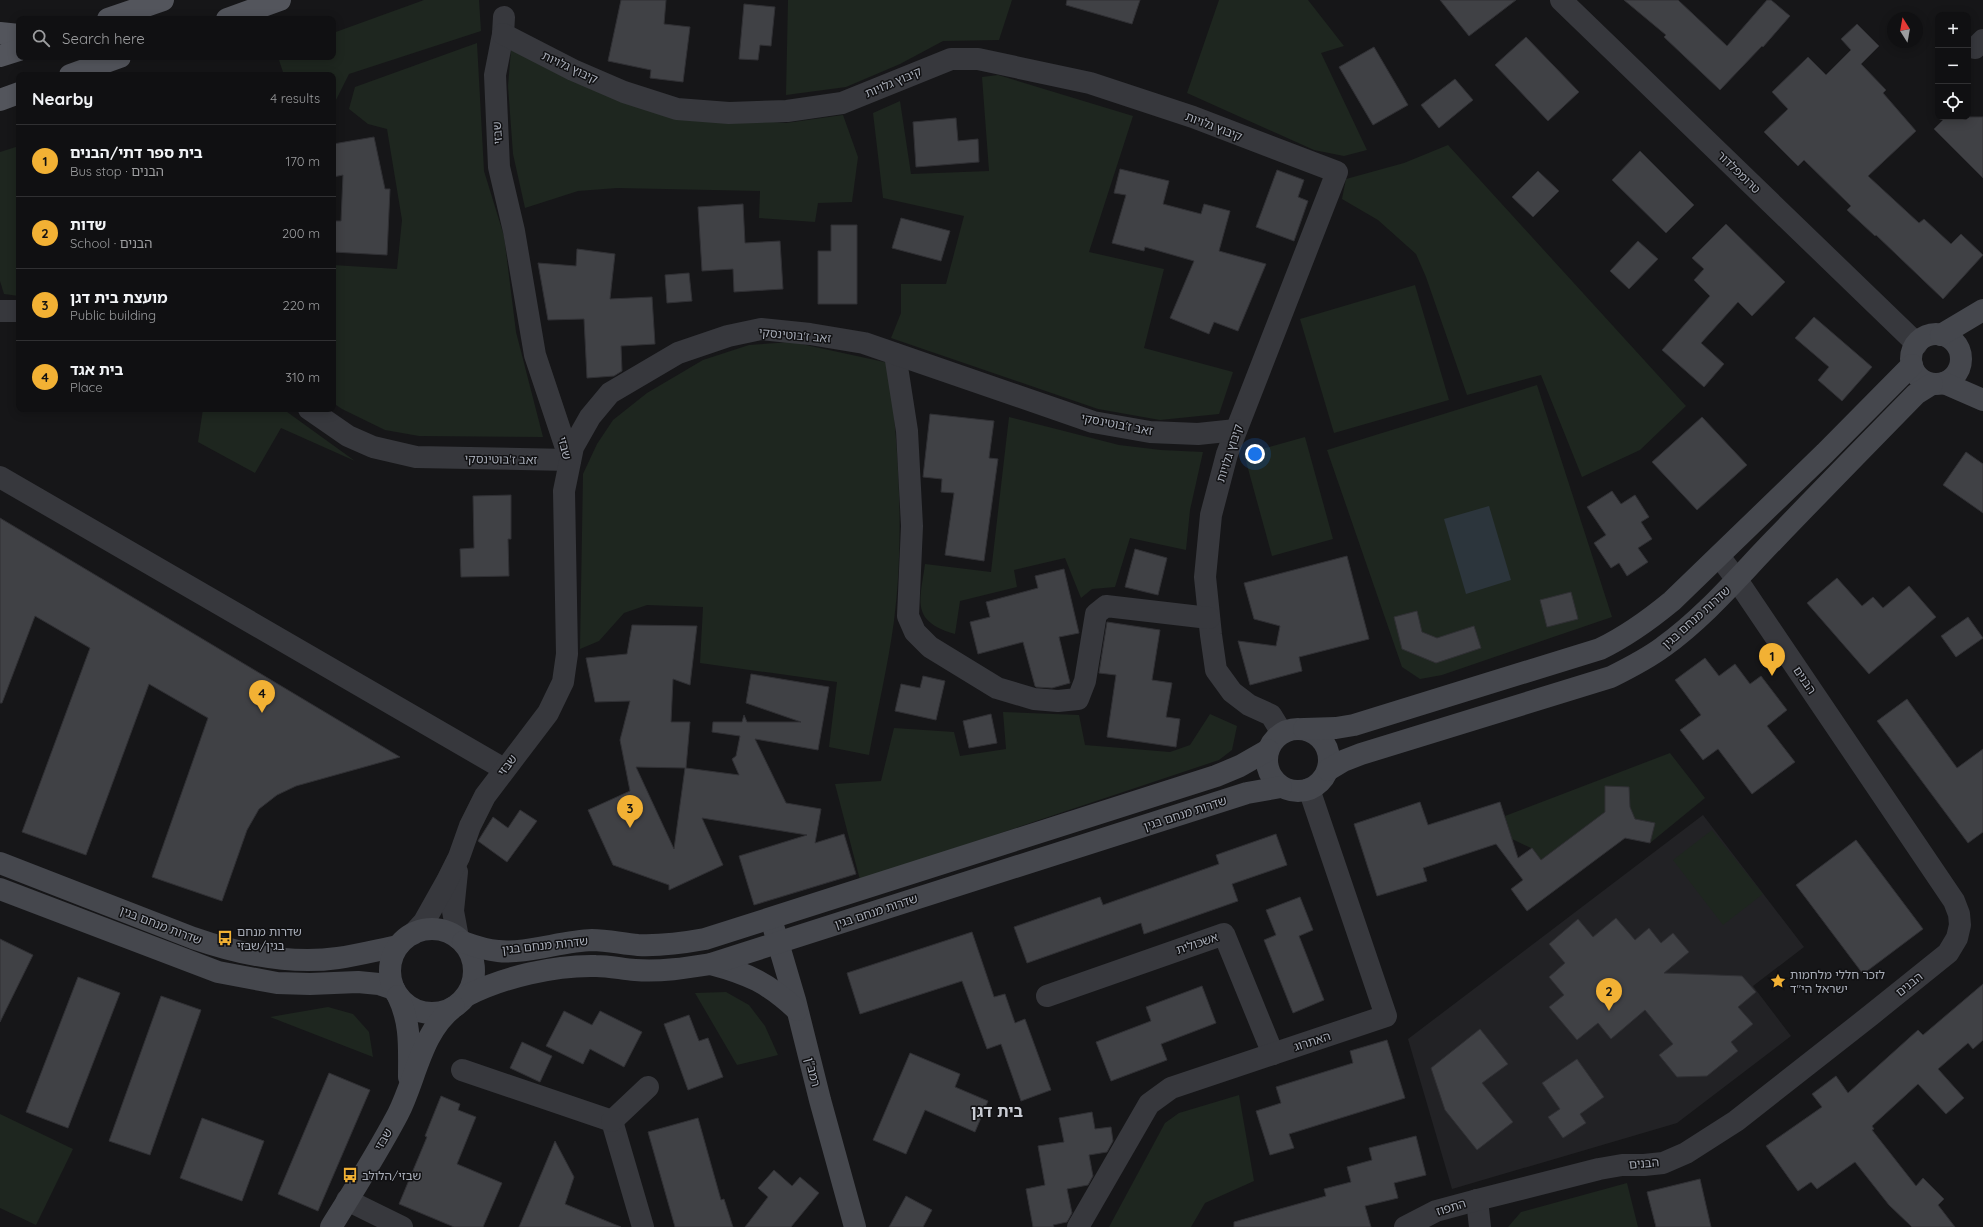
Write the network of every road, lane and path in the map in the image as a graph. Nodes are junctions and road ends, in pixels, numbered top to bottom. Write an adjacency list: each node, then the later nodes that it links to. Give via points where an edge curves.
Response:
1 (163, 0): 4 (main road)
2 (280, 0): 5 (main road)
3 (1561, 0): 19 (street, טרומפלדור)
4 (117, 16)
5 (235, 16)
6 (503, 26): 27 (street, קיבוץ גלויות, via 573,70 624,92 677,109 729,113 788,111 842,103 951,59 978,59 1090,83 1193,117 1337,172); 28 (street, שבזי, via 494,75 499,167 514,231 535,356)
7 (0, 33): 8 (main road)
8 (16, 35)
9 (16, 51): 10 (main road)
10 (0, 56)
11 (112, 60): 12 (main road)
12 (78, 72)
13 (16, 94): 14 (main road)
14 (0, 100)
15 (1982, 310): 18 (street); 21 (street)
16 (0, 311): 17 (street)
17 (16, 311)
18 (1941, 335): 19 (street, via 1928,336); 21 (street, via 1952,341)
19 (1917, 344): 22 (street, via 1912,354)
20 (895, 354): 27 (street, זאב ז'בוטינסקי, via 1093,422 1150,432 1191,434); 28 (street, זאב ז'בוטינסקי, via 864,343 761,329 728,336 678,352 610,393 590,417 573,447); 32 (street, via 907,431 911,482 908,616 915,632 930,647 997,688 1034,699 1078,699 1085,681 1096,614 1106,606)
21 (1959, 360): 23 (street, via 1954,376); 24 (street)
22 (1912, 365): 23 (street, via 1916,375); 30 (street)
23 (1938, 383): 25 (street); 31 (street, שדרות מנחם בגין, via 1916,394)
24 (1983, 397)
25 (1983, 400)
26 (313, 412): 28 (street, זאב ז'בוטינסקי, via 348,436 373,447 416,457)
27 (1236, 430): 32 (street, קיבוץ גלויות, via 1211,515 1205,577)
28 (570, 460): 36 (street, שבזי, via 564,491 567,654 563,682 548,713)
29 (0, 478): 36 (street)
30 (1719, 556): 31 (street, הבנים); 33 (street, via 1646,623 1600,649 1354,725)
31 (1738, 580): 37 (street, שדרות מנחם בגין, via 1664,647 1611,677 1361,754); 58 (street, הבנים, via 1954,902 1960,925 1957,938 1948,953 1872,1015 1736,1121 1686,1153 1663,1163 1599,1169)
32 (1209, 618): 34 (street, קיבוץ גלויות, via 1216,670 1232,692 1249,705 1271,715)
33 (1304, 729): 34 (street); 37 (street, via 1314,733 1325,745 1330,760)
34 (1282, 733): 35 (street)
35 (1268, 750): 38 (street, via 1268,770); 43 (street, שדרות מנחם בגין, via 1216,776)
36 (504, 769): 40 (street, שבזי, via 485,796 470,826)
37 (1328, 770): 39 (street, via 1323,780)
38 (1281, 787): 39 (street, via 1304,792); 46 (street, שדרות מנחם בגין, via 1247,793)
39 (1310, 789): 52 (street, האתרוג, via 1386,1016)
40 (459, 857): 44 (street, שבזי, via 424,922); 45 (street, שבזי, via 453,912)
41 (0, 863): 44 (street, שדרות מנחם בגין, via 193,938 249,954 279,959 337,958)
42 (0, 889): 48 (street, שדרות מנחם בגין, via 218,972 277,983 379,984)
43 (770, 918): 45 (street, שדרות מנחם בגין, via 705,939 659,945 578,940 499,951 480,948); 46 (street, רמב"ן)
44 (405, 940): 45 (street, via 422,930 437,929 451,933); 48 (street, via 392,958 390,971)
45 (460, 940): 50 (street, via 471,954 474,968 473,982)
46 (778, 943): 47 (street, שדרות מנחם בגין); 51 (street, רמב"ן)
47 (711, 964): 50 (street, שדרות מנחם בגין, via 660,970 580,966 523,975 498,982); 51 (street, via 756,979 777,991)
48 (396, 992): 50 (street, via 407,1005 419,1011 432,1013 445,1011); 55 (street, שבזי, via 408,1025)
49 (1047, 996): 52 (street, אשכולית, via 1224,934)
50 (462, 1000): 55 (street, שבזי, via 446,1014 428,1040)
51 (797, 1010): 62 (street, רמב"ן)
52 (1272, 1054): 63 (street, האתרוג, via 1171,1088 1149,1104)
53 (462, 1070): 56 (street)
54 (648, 1087): 56 (street)
55 (408, 1092): 57 (street, שבזי, via 398,1115)
56 (612, 1121): 61 (street)
57 (347, 1200): 59 (street, שבזי); 60 (street)
58 (1477, 1200): 64 (street, התפוז, via 1436,1211); 65 (street)
59 (331, 1227)
60 (402, 1227)
61 (642, 1227)
62 (855, 1227)
63 (1078, 1227)
64 (1405, 1227)
65 (1480, 1227)

